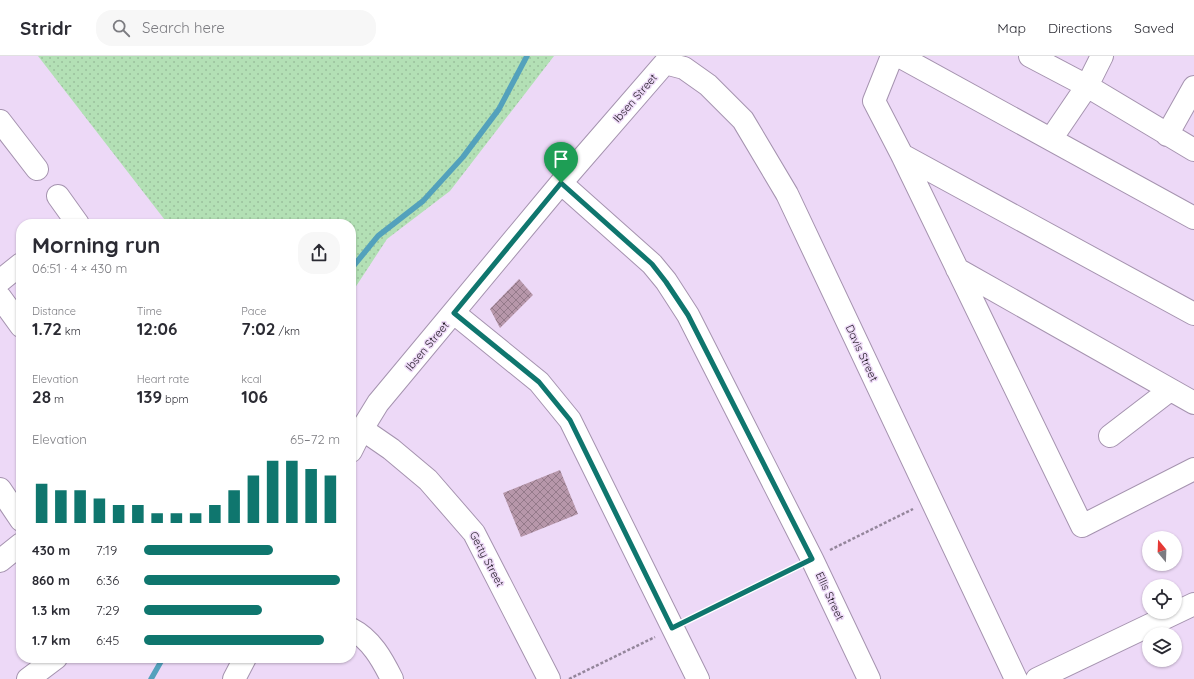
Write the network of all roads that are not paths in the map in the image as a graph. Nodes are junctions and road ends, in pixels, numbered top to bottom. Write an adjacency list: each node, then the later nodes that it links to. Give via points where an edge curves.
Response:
1 (892, 56): 12 (street, via 874,101)
2 (899, 56): 10 (street)
3 (1030, 56): 6 (street)
4 (1102, 56): 6 (street)
5 (665, 63): 14 (street, Ibsen Street); 45 (street, Davis Street, via 684,68 708,85 743,120 788,194)
6 (1087, 86): 9 (street); 10 (street)
7 (1194, 87): 9 (street)
8 (2, 127): 13 (street)
9 (1167, 135): 11 (street)
10 (1051, 139): 16 (street)
11 (1194, 150)
12 (902, 155): 19 (street); 23 (street)
13 (37, 169)
14 (561, 183): 22 (street, Ibsen Street); 44 (street, Ellis Street, via 652,264 688,315 812,559)
15 (58, 196): 17 (street)
16 (1194, 218)
17 (72, 219)
18 (16, 268): 20 (street)
19 (957, 269): 25 (street); 30 (street, via 1082,526)
20 (0, 281)
21 (0, 297): 24 (street)
22 (454, 313): 27 (street, Ibsen Street, via 378,403); 43 (street, via 539,382 570,420)
23 (1194, 314)
24 (16, 319)
25 (1170, 390): 26 (street); 28 (street)
26 (1194, 403)
27 (362, 429): 29 (street, Ibsen Street); 42 (street, Getty Street, via 428,480 474,533)
28 (1110, 436)
29 (356, 441)
30 (1194, 469)
31 (0, 489): 32 (street)
32 (16, 513)
33 (16, 548): 34 (street)
34 (0, 561)
35 (1194, 604): 46 (street)
36 (356, 631): 41 (street, via 372,645)
37 (49, 663): 39 (street)
38 (242, 663): 40 (street)
39 (28, 679)
40 (234, 679)
41 (392, 679)
42 (549, 679)
43 (698, 679)
44 (869, 679)
45 (1016, 679)
46 (1037, 679)

